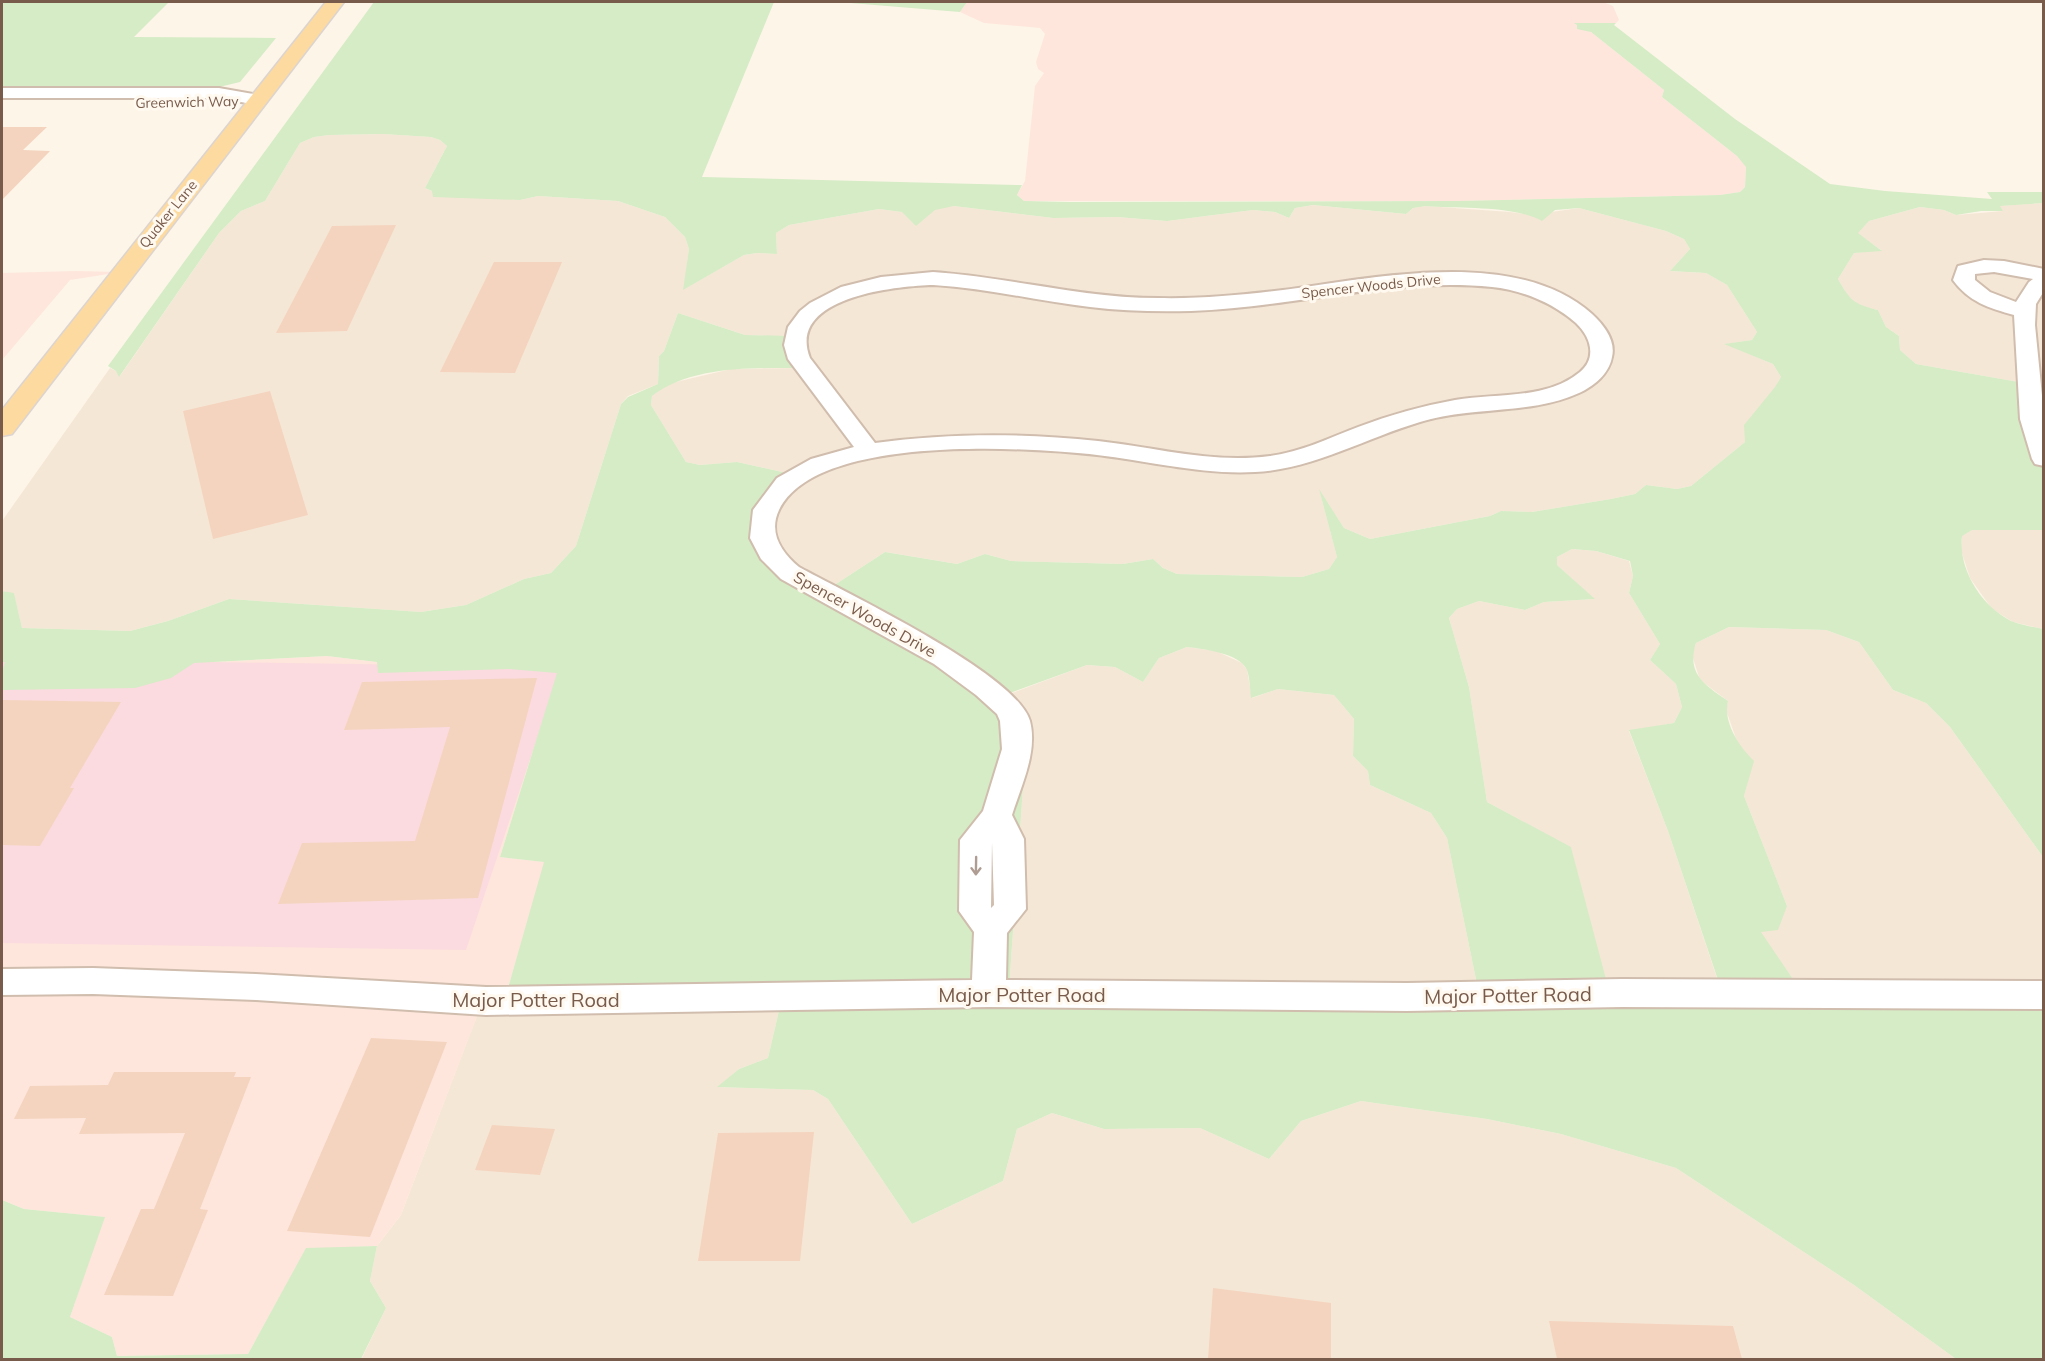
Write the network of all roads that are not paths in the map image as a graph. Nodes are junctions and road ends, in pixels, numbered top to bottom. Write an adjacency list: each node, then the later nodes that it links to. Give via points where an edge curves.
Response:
1 (335, 2): 4 (main road, Quaker Lane)
2 (2, 93): 4 (street, Greenwich Way, via 219,93)
3 (2, 98): 4 (street, Greenwich Way, via 109,103)
4 (258, 100): 8 (main road, Quaker Lane)
5 (2043, 275): 7 (street, via 1989,266 1965,270 1964,280 1973,291)
6 (2043, 281): 7 (street, via 2032,291)
7 (2024, 310): 10 (street, via 2032,419)
8 (2, 428)
9 (869, 451): 9 (street, Spencer Woods Drive, via 924,444 1017,443 1096,448 1219,464 1271,464 1313,455 1381,426 1468,405 1557,393 1579,384 1594,372 1600,363 1601,343 1590,323 1568,306 1537,292 1482,279 1424,279 1176,305 1082,300 965,279 892,281 824,303 797,328 795,337 799,359); 12 (street, Spencer Woods Drive, via 821,464 784,484 768,504 762,524 764,543 768,553 790,573 944,658 1009,709 1015,721 1017,749 997,815 1008,839 1010,909 991,929)
10 (2043, 459)
11 (2, 982): 12 (street, Major Potter Road, via 256,987 486,1001)
12 (989, 993): 13 (street, Major Potter Road, via 1407,997 1622,993)
13 (2043, 995)

